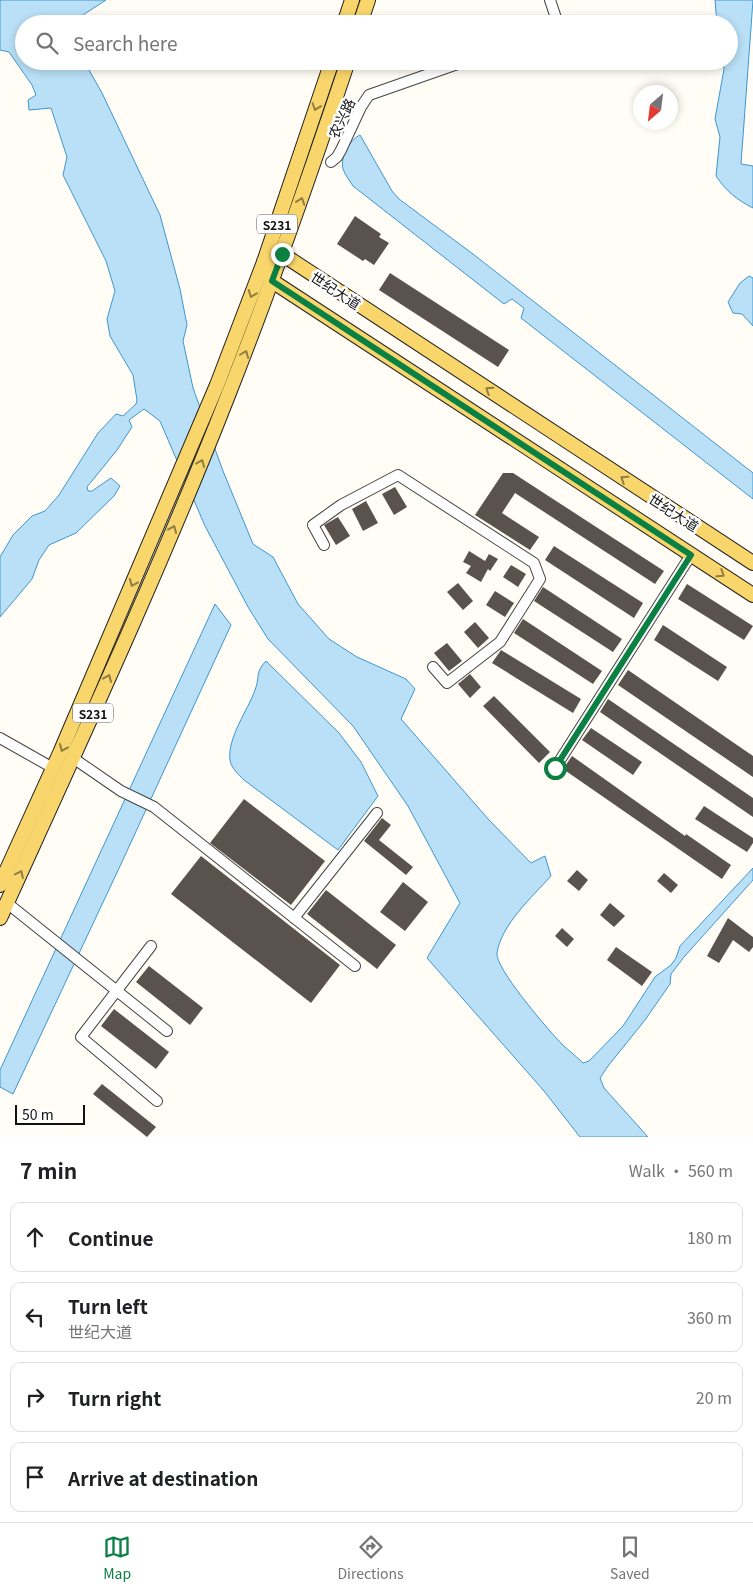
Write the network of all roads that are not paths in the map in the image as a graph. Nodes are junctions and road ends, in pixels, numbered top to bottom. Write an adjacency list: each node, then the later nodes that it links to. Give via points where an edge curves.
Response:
1 (352, 0): 4 (main road)
2 (368, 0): 5 (main road)
3 (550, 0): 6 (street)
4 (347, 15)
5 (363, 15)
6 (555, 15)
7 (329, 70): 12 (main road, S231, one-way to 12)
8 (345, 70): 11 (main road, S231, one-way to 8)
9 (439, 70): 10 (street, 农兴路, via 377,91 364,100 341,150)
10 (331, 162)
11 (282, 254): 12 (main road); 13 (main road, S231); 16 (main road, 世纪大道, one-way to 11)
12 (264, 262): 13 (main road); 21 (main road, S231, one-way to 21, via 217,385)
13 (272, 281): 15 (main road, 世纪大道); 20 (main road, S231, one-way to 13, via 182,508)
14 (324, 545): 18 (street, via 313,524 398,475 534,563 540,579 500,642 447,684)
15 (691, 555): 17 (main road, 世纪大道, one-way to 17); 22 (street)
16 (753, 563)
17 (753, 595)
18 (433, 667)
19 (0, 738): 21 (street)
20 (73, 758): 25 (main road, S231, one-way to 20); 27 (street, via 121,791 154,807)
21 (54, 768): 24 (main road, S231)
22 (555, 768)
23 (377, 813): 27 (street)
24 (0, 885)
25 (7, 903): 26 (main road, S231); 30 (street)
26 (0, 918)
27 (294, 918): 29 (street)
28 (151, 946): 30 (street)
29 (355, 966)
30 (117, 990): 31 (street); 32 (street, via 81,1037)
31 (167, 1031)
32 (158, 1101)

